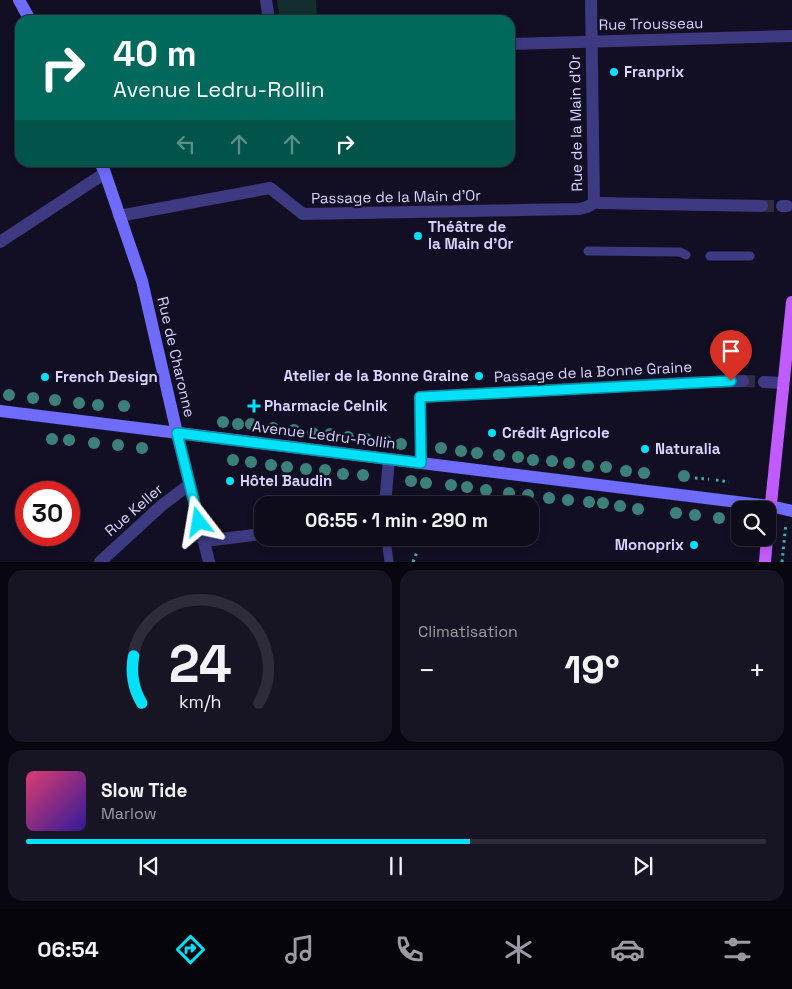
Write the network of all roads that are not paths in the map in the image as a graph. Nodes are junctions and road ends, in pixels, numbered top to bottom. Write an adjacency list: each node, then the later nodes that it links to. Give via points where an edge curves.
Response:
1 (19, 0): 4 (main road)
2 (266, 0): 5 (street)
3 (591, 0): 7 (street, Rue de la Main d'Or)
4 (27, 15)
5 (268, 15)
6 (792, 36): 7 (street, Rue Trousseau)
7 (591, 42): 8 (street, Rue Trousseau); 10 (street, Rue de la Main d'Or)
8 (515, 44)
9 (103, 168): 12 (main road, Rue de Charonne); 13 (street)
10 (596, 203): 11 (street, Passage de la Main d'Or); 12 (street, Passage de la Main d'Or, via 580,209 303,214 270,188)
11 (762, 206)
12 (119, 216): 23 (main road, Rue de Charonne, via 142,281)
13 (0, 242)
14 (588, 251): 15 (lane, via 680,252)
15 (686, 255)
16 (710, 256): 17 (lane)
17 (750, 256)
18 (792, 302): 21 (main road)
19 (743, 381): 25 (street, Passage de la Bonne Graine, via 420,397)
20 (764, 382): 21 (street)
21 (783, 383): 29 (main road)
22 (0, 411): 23 (main road, Avenue Ledru-Rollin)
23 (177, 433): 24 (main road, Avenue Ledru-Rollin); 26 (street, Rue de Charonne)
24 (389, 459): 25 (main road, Avenue Ledru-Rollin); 27 (street)
25 (421, 463): 28 (main road, Avenue Ledru-Rollin)
26 (190, 484): 33 (street, Rue de Charonne); 36 (street, Rue Keller)
27 (386, 496)
28 (731, 501)
29 (771, 501)
30 (776, 507): 31 (main road, Avenue Ledru-Rollin)
31 (792, 511)
32 (254, 535): 33 (street)
33 (204, 541): 37 (street, Rue de Charonne)
34 (387, 546): 38 (lane)
35 (766, 546): 39 (main road)
36 (100, 562)
37 (209, 562)
38 (389, 562)
39 (765, 562)

